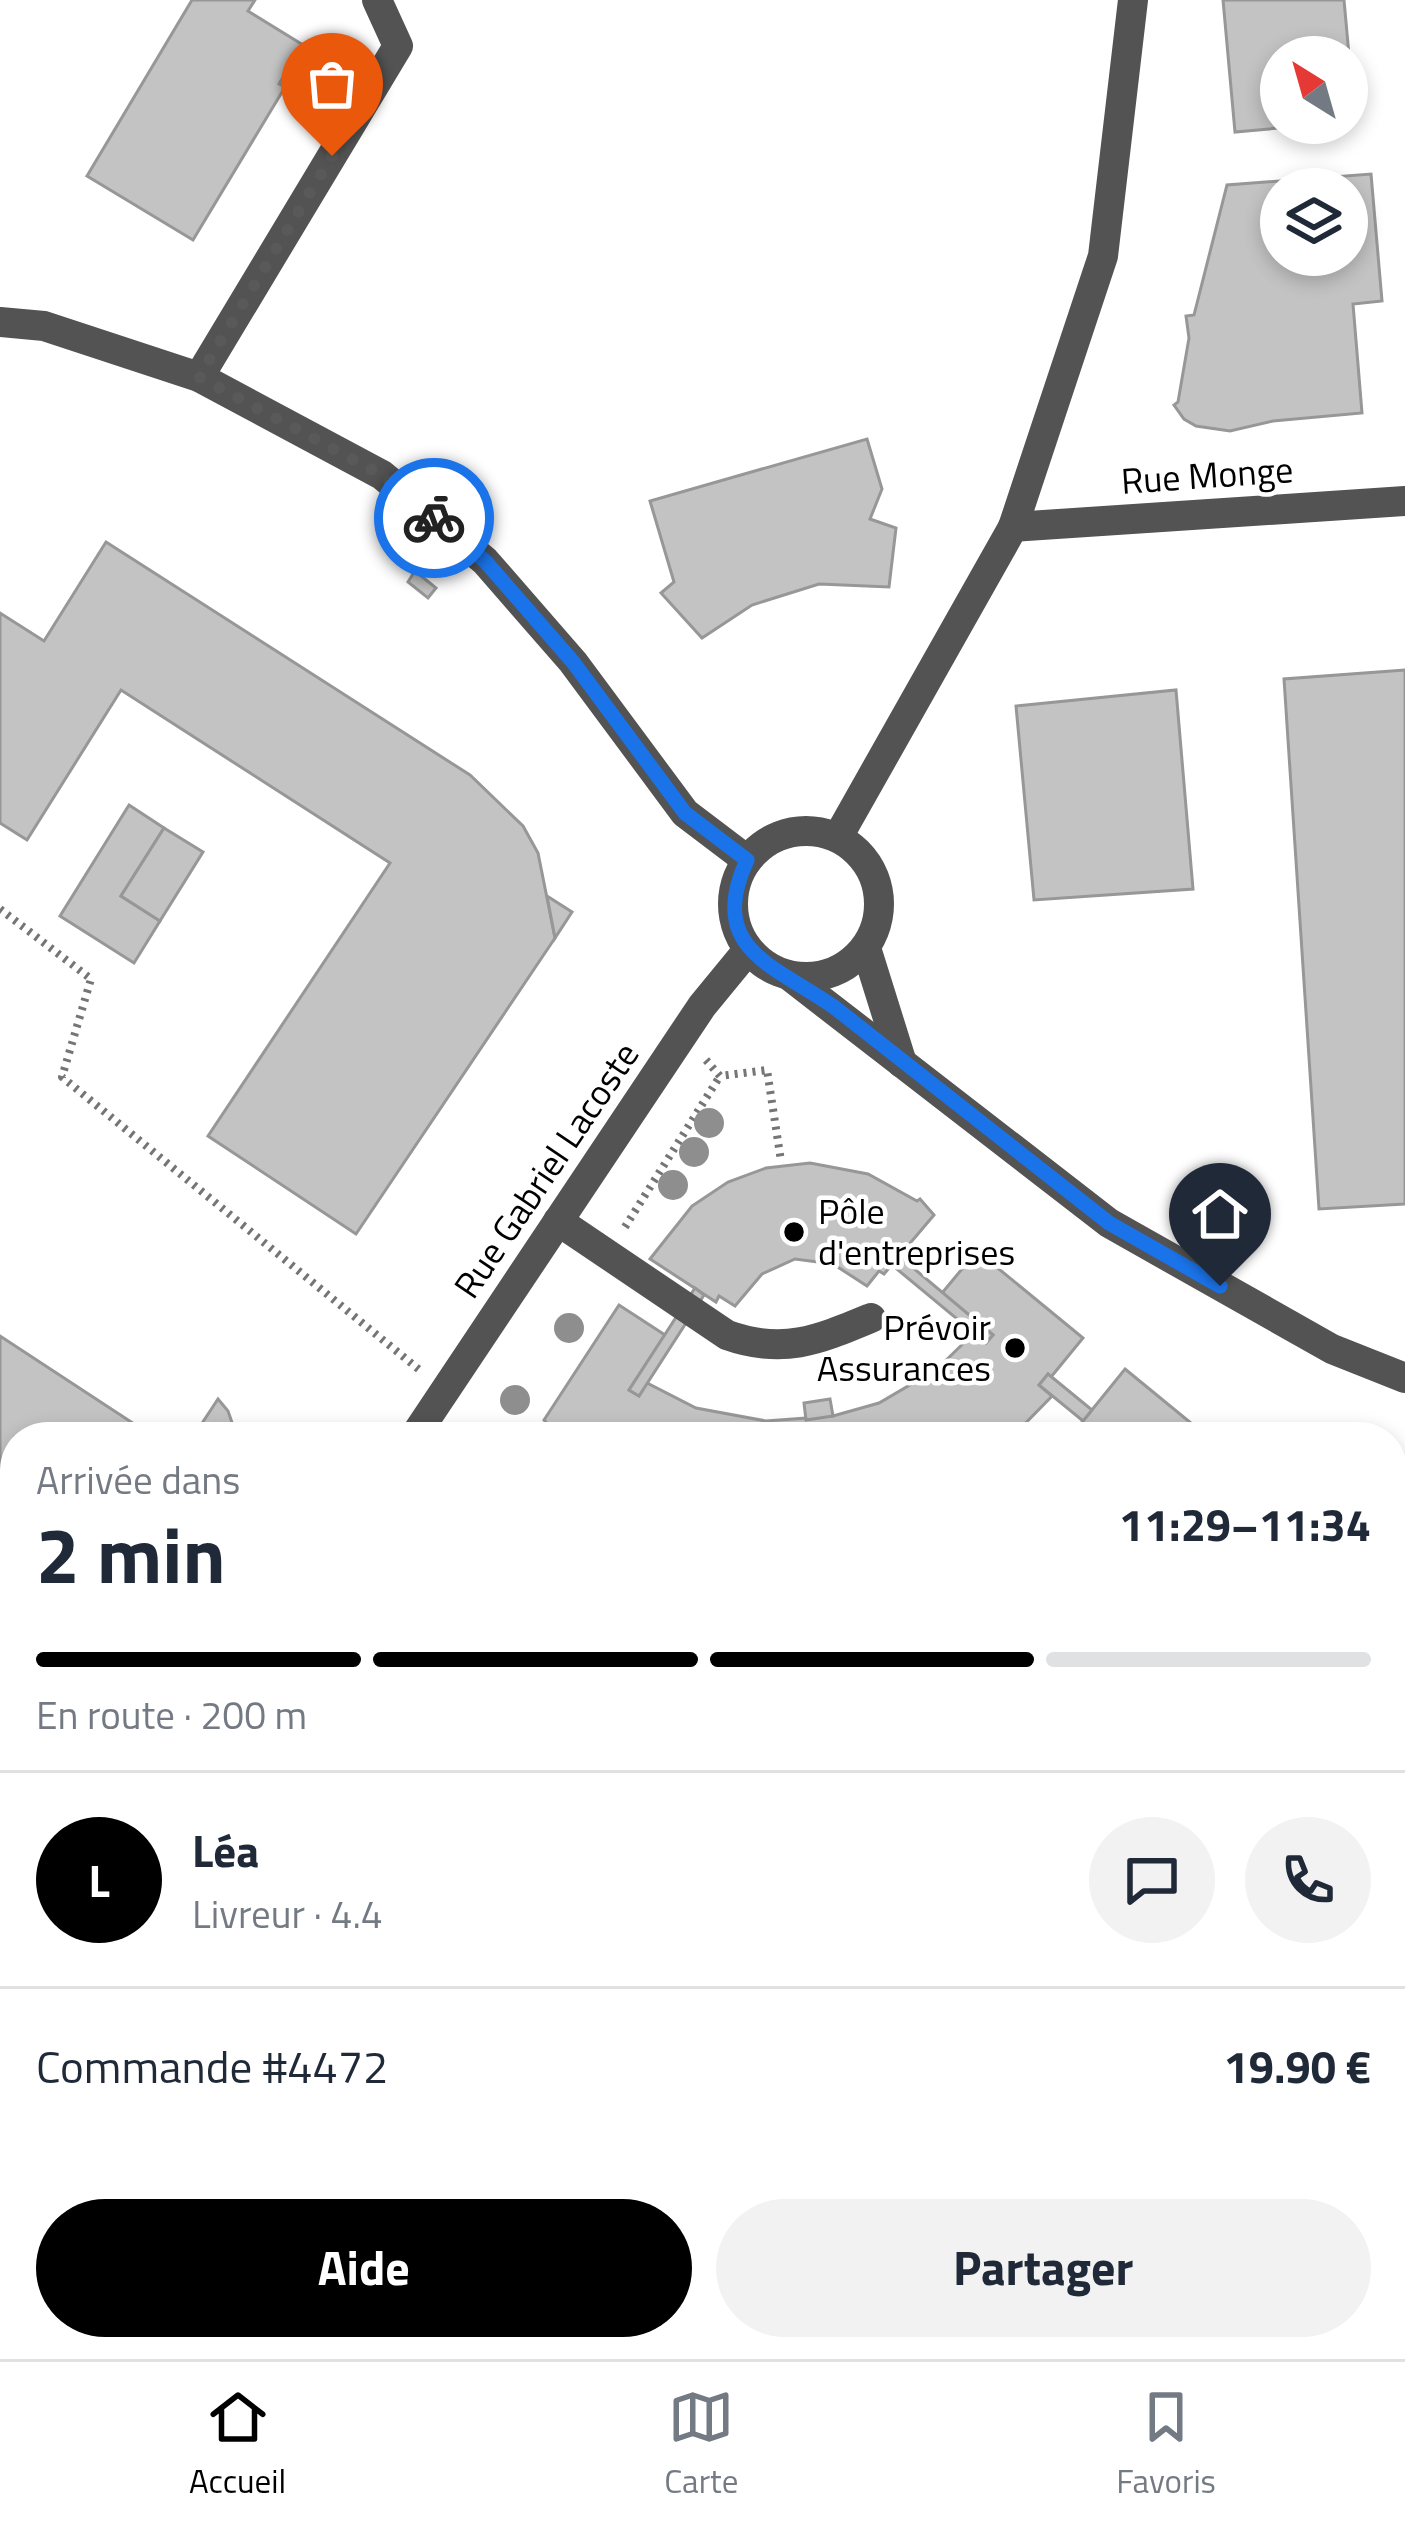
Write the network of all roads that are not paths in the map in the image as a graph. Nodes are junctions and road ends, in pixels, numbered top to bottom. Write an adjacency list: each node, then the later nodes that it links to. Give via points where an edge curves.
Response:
1 (377, 0): 4 (street, via 398,46)
2 (1133, 0): 6 (street, via 1103,256)
3 (0, 322): 4 (street, via 44,326)
4 (199, 377): 8 (street, via 382,475 485,561 573,662 685,813)
5 (1405, 501): 6 (street, Rue Monge)
6 (1013, 526): 7 (street)
7 (838, 837): 8 (street, via 788,832); 9 (street, via 863,856 878,885 879,918)
8 (747, 860): 10 (street, via 734,889 734,921)
9 (866, 948): 11 (street, via 841,969); 12 (street)
10 (748, 950): 11 (street); 13 (street, Rue Gabriel Lacoste)
11 (791, 977): 12 (street)
12 (902, 1064): 15 (street, via 1109,1223 1331,1349)
13 (558, 1220): 14 (street, via 727,1335 755,1345 811,1343); 16 (street, Rue Gabriel Lacoste)
14 (871, 1318)
15 (1405, 1378)
16 (424, 1422)

